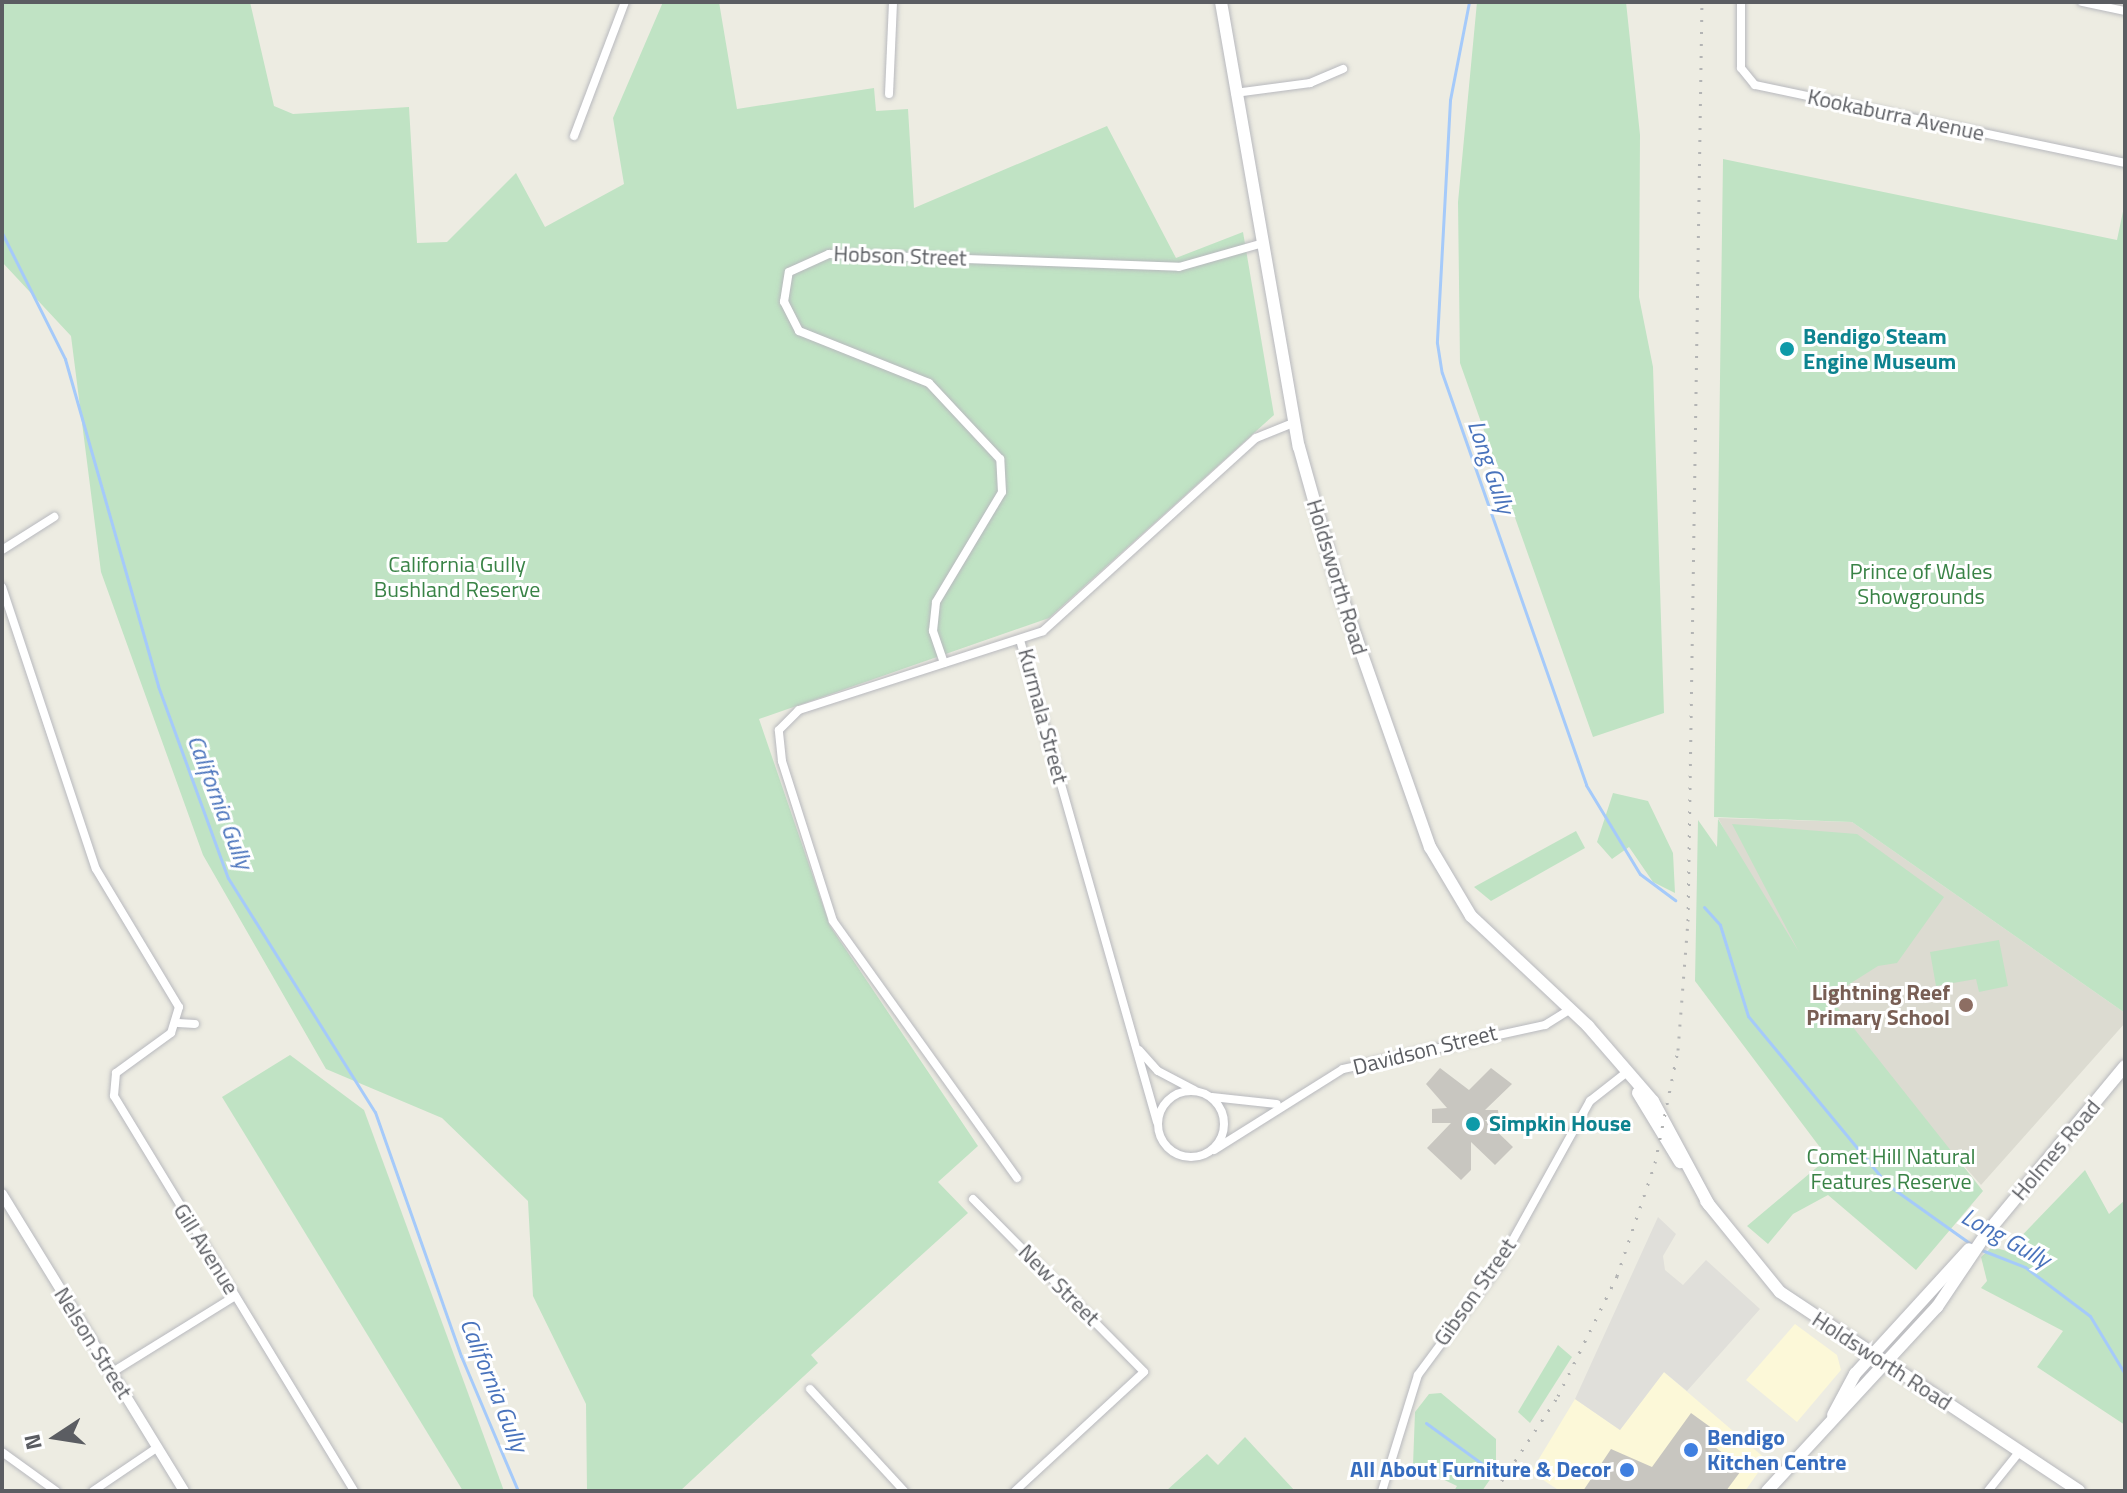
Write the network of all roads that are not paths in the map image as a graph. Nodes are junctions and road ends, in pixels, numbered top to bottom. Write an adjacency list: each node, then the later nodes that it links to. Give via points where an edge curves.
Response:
1 (625, 2): 10 (street)
2 (893, 2): 9 (street)
3 (1221, 2): 8 (main road, Holdsworth Road)
4 (1741, 2): 11 (street, Kookaburra Avenue, via 1741,68 1755,85)
5 (2082, 2): 6 (street)
6 (2125, 11)
7 (1343, 69): 8 (street, via 1310,83)
8 (1233, 93): 12 (main road, Holdsworth Road)
9 (889, 94)
10 (574, 136)
11 (2125, 163)
12 (1260, 244): 13 (main road, Holdsworth Road); 18 (street, Hobson Street, via 1179,267 829,254 789,272 784,302 799,331 929,383 1000,459 1002,492 936,602 933,631)
13 (1293, 423): 17 (street, Kurmala Street, via 1256,438 1063,615); 19 (main road, Holdsworth Road, via 1339,589 1436,862 1471,916)
14 (54, 517): 15 (street)
15 (2, 550)
16 (2, 587): 20 (street, via 96,869 173,995)
17 (1020, 640): 18 (street); 22 (street, Kurmala Street)
18 (944, 663): 30 (street, via 799,710 779,730 779,750 833,921)
19 (1571, 1009): 24 (main road, Holdsworth Road); 27 (street, Davidson Street, via 1545,1025 1360,1063)
20 (178, 1023): 21 (street); 34 (street, Gill Avenue, via 120,1066 113,1088)
21 (195, 1024)
22 (1132, 1038): 25 (street, Kurmala Street, via 1149,1064); 28 (street, Kurmala Street)
23 (2125, 1066): 33 (main road, Holmes Road)
24 (1627, 1072): 35 (main road, Holdsworth Road, via 1709,1205 1766,1279); 49 (street, Gibson Street, via 1590,1101 1499,1265 1418,1375)
25 (1197, 1092): 26 (street); 28 (street, via 1170,1098)
26 (1207, 1095): 27 (street, Davidson Street, via 1253,1107); 29 (street, via 1222,1116)
27 (1281, 1102): 29 (street, Davidson Street)
28 (1157, 1122): 29 (street, via 1174,1151 1204,1156)
29 (1214, 1150)
30 (1017, 1178)
31 (2, 1194): 37 (street, Nelson Street)
32 (973, 1199): 48 (street, New Street, via 1144,1372)
33 (1976, 1245): 35 (main road, Holmes Road); 36 (main road, Holmes Road)
34 (235, 1296): 37 (street); 46 (street, Gill Avenue)
35 (1872, 1355): 36 (main road, Holdsworth Road); 39 (main road, Holmes Road)
36 (1888, 1365): 39 (main road, Holmes Road); 41 (main road, Holdsworth Road)
37 (111, 1373): 40 (street, Nelson Street)
38 (810, 1389): 47 (street)
39 (1833, 1415): 50 (main road, Holmes Road)
40 (158, 1447): 44 (street); 45 (street, Nelson Street)
41 (2020, 1451): 51 (street); 52 (main road, Holdsworth Road)
42 (2, 1452): 43 (street)
43 (56, 1491)
44 (93, 1491)
45 (184, 1491)
46 (354, 1491)
47 (904, 1491)
48 (1015, 1491)
49 (1382, 1491)
50 (1767, 1491)
51 (1988, 1491)
52 (2079, 1491)

